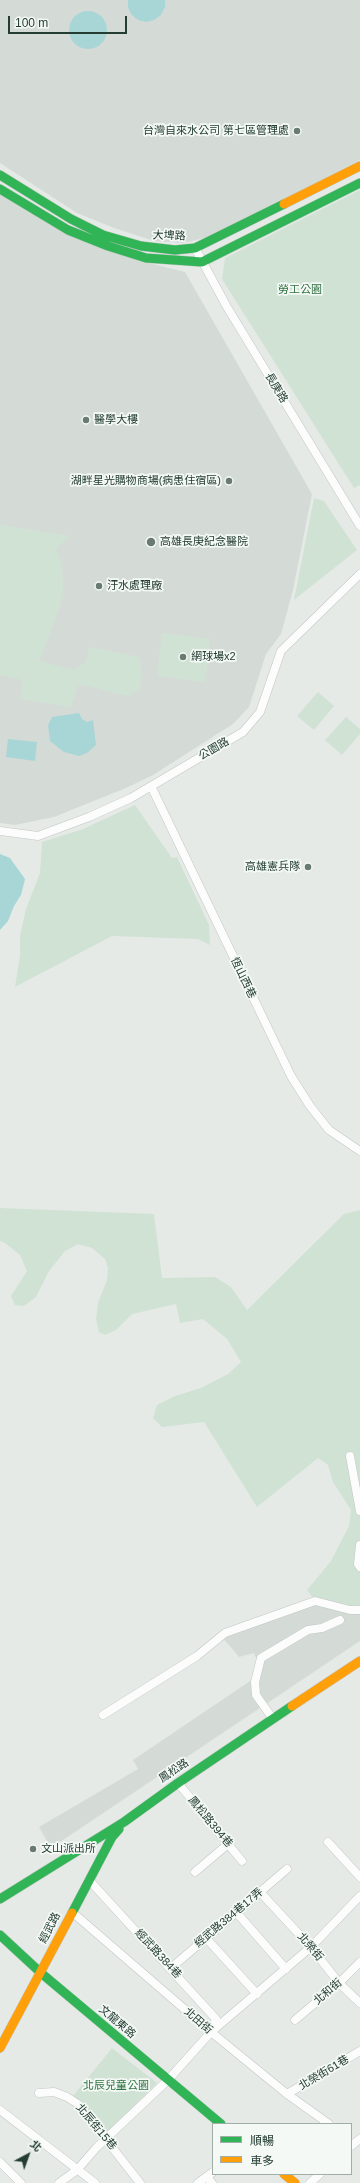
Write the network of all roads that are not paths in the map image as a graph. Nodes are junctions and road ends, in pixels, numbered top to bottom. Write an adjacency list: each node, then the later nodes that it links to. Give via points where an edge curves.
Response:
1 (360, 166): 5 (main road, 大埤路)
2 (0, 176): 5 (main road, 大埤路, via 71,219 103,235 141,246 175,250)
3 (360, 183): 6 (main road)
4 (0, 189): 6 (main road, via 68,230 108,246 146,258)
5 (195, 248): 6 (street, 長庚路)
6 (202, 262): 7 (street, 長庚路)
7 (360, 526)
8 (360, 574): 9 (street, 公園路, via 281,651 260,712 243,732)
9 (151, 786): 10 (street, 公園路, via 89,817 38,836); 11 (street, 恆山西巷, via 211,915 291,1076 329,1130)
10 (0, 832)
11 (360, 1151)
12 (350, 1456): 13 (street)
13 (360, 1511)
14 (360, 1544): 15 (street)
15 (360, 1567)
16 (360, 1610): 19 (street, via 315,1601 225,1633 197,1656)
17 (340, 1620): 20 (street, via 322,1628 308,1630 261,1658 255,1682 256,1695)
18 (360, 1661): 20 (main road, 鳳松路)
19 (103, 1715)
20 (273, 1719): 21 (main road, 鳳松路)
21 (178, 1783): 22 (main road, 鳳松路); 24 (street, 鳳松路394巷)
22 (124, 1822): 29 (main road, 經武路, via 112,1837); 32 (main road, 鳳松路)
23 (328, 1842): 28 (street)
24 (228, 1844): 25 (street, 鳳松路394巷); 27 (street)
25 (242, 1861)
26 (287, 1869): 30 (street, 經武路384巷17弄)
27 (195, 1872)
28 (360, 1877)
29 (89, 1880): 33 (main road, 經武路); 39 (street, 經武路384巷)
30 (260, 1892): 34 (street, 經武路384巷17弄); 37 (street, 北榮街)
31 (360, 1896): 37 (street)
32 (0, 1899)
33 (72, 1912): 41 (main road, 經武路); 46 (street, 北田街)
34 (236, 1912): 36 (street, 經武路384巷17弄); 40 (street)
35 (0, 1935): 41 (main road, 文龍東路)
36 (206, 1938): 39 (street, 經武路384巷17弄); 43 (street)
37 (311, 1947): 40 (street); 42 (street, 北榮街)
38 (360, 1962): 42 (street, 北和街)
39 (171, 1968): 46 (street, 經武路384巷, via 216,2019)
40 (286, 1969): 43 (street)
41 (41, 1973): 47 (main road, 經武路); 49 (main road, 文龍東路)
42 (339, 1983): 44 (street, 北榮街); 45 (street, 北和街)
43 (257, 1994): 46 (street)
44 (360, 2003)
45 (295, 2020)
46 (212, 2032): 49 (street); 51 (street, 北田街)
47 (0, 2048)
48 (360, 2051): 51 (street, 北榮街61巷)
49 (168, 2080): 53 (main road, 文龍東路); 55 (street)
50 (39, 2093): 55 (street, 北辰街15巷, via 54,2092 78,2104)
51 (287, 2094): 54 (street, 北田街)
52 (0, 2110): 57 (street)
53 (220, 2123)
54 (328, 2123)
55 (106, 2138): 57 (street); 64 (street, 北辰街15巷)
56 (0, 2162): 61 (street)
57 (77, 2170): 62 (street); 63 (street)
58 (285, 2175): 66 (main road)
59 (319, 2175): 67 (street)
60 (211, 2177): 65 (street)
61 (21, 2183)
62 (59, 2183)
63 (95, 2183)
64 (140, 2183)
65 (198, 2183)
66 (295, 2183)
67 (310, 2183)

